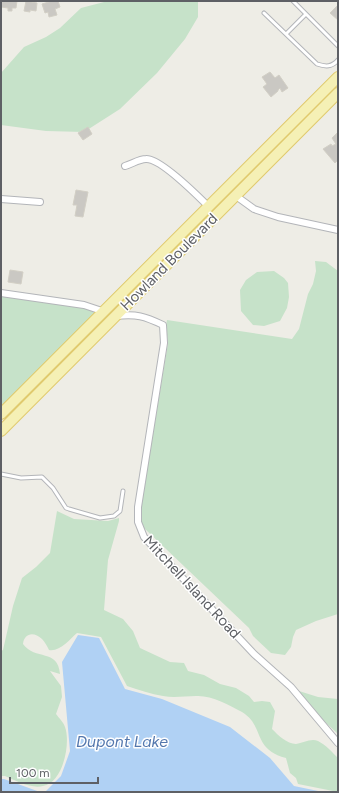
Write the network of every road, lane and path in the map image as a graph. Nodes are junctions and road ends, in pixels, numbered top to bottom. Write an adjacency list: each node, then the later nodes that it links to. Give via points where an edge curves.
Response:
1 (293, 1): 3 (lane)
2 (264, 13): 4 (lane)
3 (306, 14): 4 (lane); 5 (lane)
4 (286, 34): 6 (lane, via 317,64 325,67 334,65)
5 (338, 46)
6 (338, 60)
7 (338, 77): 13 (main road, Howland Boulevard)
8 (338, 93): 10 (main road, Howland Boulevard)
9 (125, 166): 13 (street, via 145,159 153,160)
10 (236, 196): 14 (street, via 254,209 278,217); 17 (main road, Howland Boulevard)
11 (1, 199): 12 (street)
12 (40, 202)
13 (209, 207): 16 (main road, Howland Boulevard)
14 (338, 230)
15 (1, 293): 16 (street, via 84,305)
16 (104, 312): 17 (street); 18 (main road, Howland Boulevard)
17 (115, 316): 19 (main road, Howland Boulevard); 22 (street, Mitchell Island Road, via 134,314 163,325 164,343 138,507 138,522 144,537 254,654 291,687)
18 (1, 414)
19 (1, 431)
20 (1, 474): 21 (lane, via 21,478 42,477 66,508 100,518 114,516 120,511)
21 (123, 491)
22 (338, 743)

